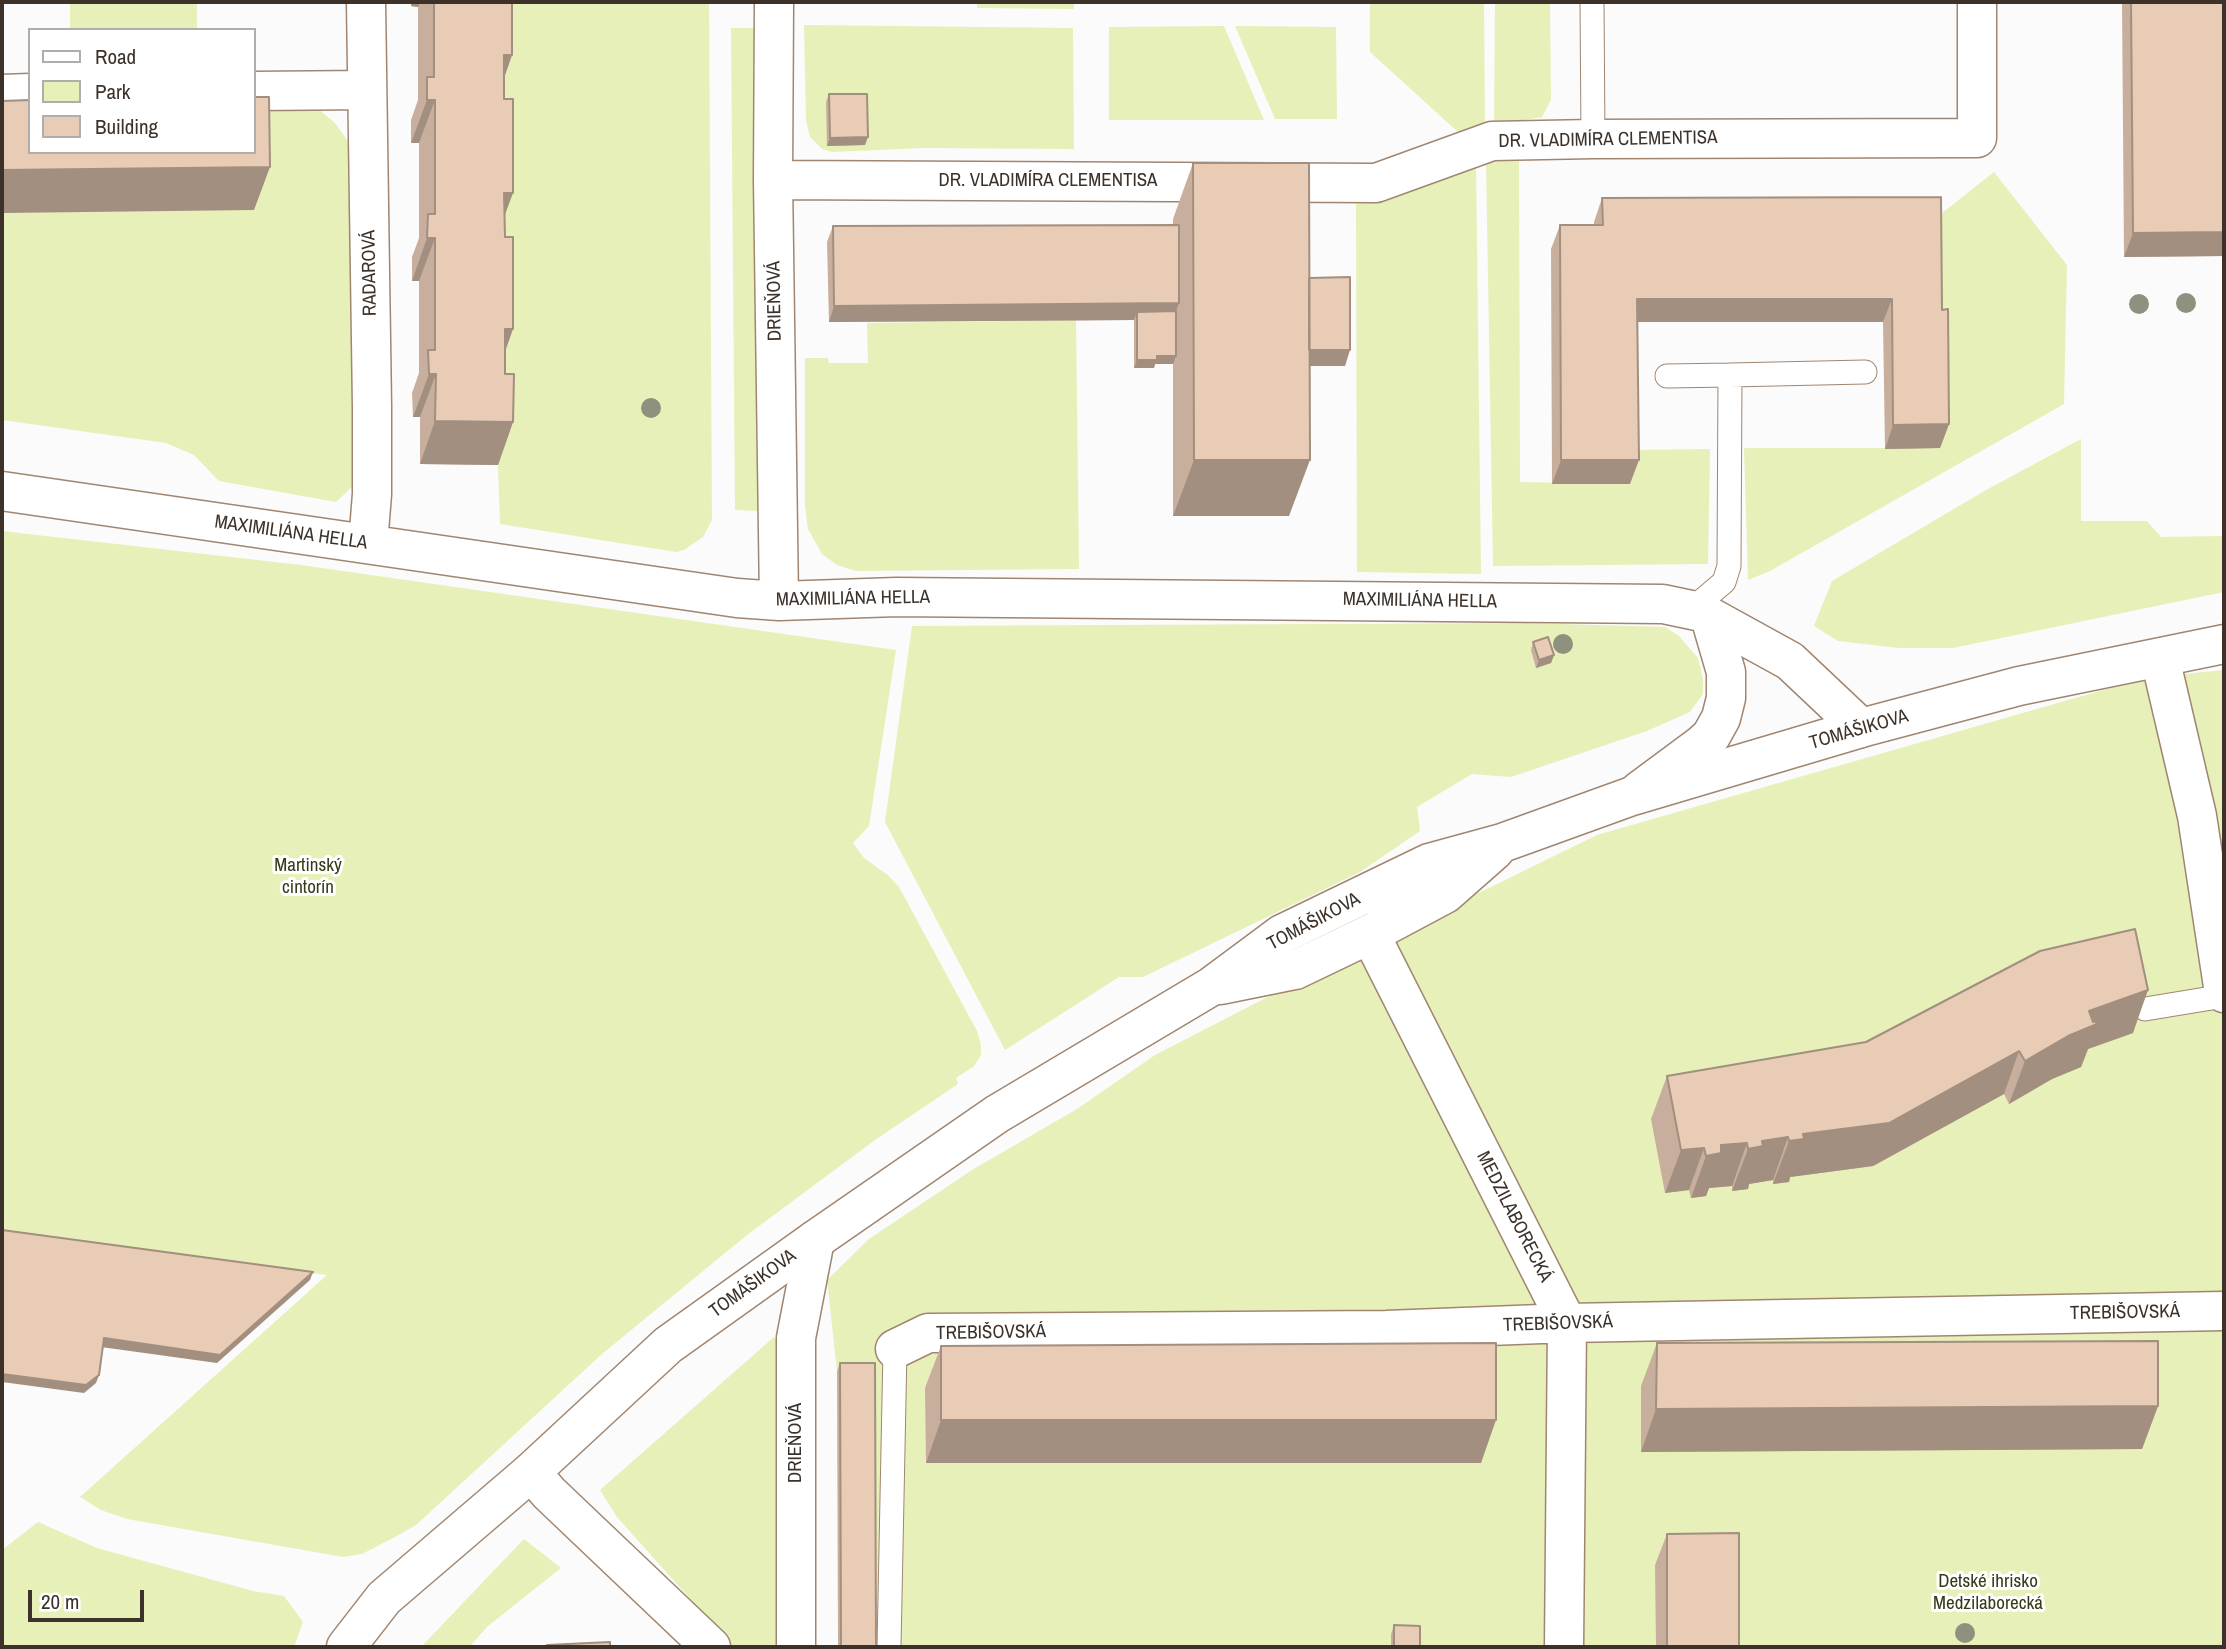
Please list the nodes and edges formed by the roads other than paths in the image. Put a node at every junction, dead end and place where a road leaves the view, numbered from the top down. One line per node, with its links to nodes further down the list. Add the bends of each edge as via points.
1 (366, 2): 5 (street, RADAROVÁ)
2 (774, 2): 10 (street, DRIEŇOVÁ)
3 (1592, 2): 9 (lane)
4 (1976, 2): 9 (street, DR. VLADIMÍRA CLEMENTISA, via 1977,138)
5 (367, 90): 6 (street); 15 (street, RADAROVÁ, via 372,407)
6 (256, 91)
7 (2, 93): 8 (street)
8 (28, 93)
9 (1593, 139): 10 (street, DR. VLADIMÍRA CLEMENTISA, via 1492,141 1376,183)
10 (773, 180): 16 (street, DRIEŇOVÁ)
11 (1865, 372): 12 (lane)
12 (1730, 375): 13 (lane); 17 (lane, via 1728,566 1724,582)
13 (1667, 376)
14 (2, 491): 15 (street, MAXIMILIÁNA HELLA)
15 (368, 544): 16 (street, MAXIMILIÁNA HELLA)
16 (779, 601): 17 (street, MAXIMILIÁNA HELLA, via 897,597 1624,603 1663,604)
17 (1701, 613): 20 (street, MAXIMILIÁNA HELLA, via 1790,661); 21 (street, via 1723,656 1726,698 1721,718 1701,745)
18 (2224, 644): 19 (street, TOMÁŠIKOVA)
19 (2160, 658): 20 (street, TOMÁŠIKOVA, via 2020,686); 25 (street, via 2197,816)
20 (1861, 728): 21 (street, TOMÁŠIKOVA)
21 (1632, 796): 22 (street, TOMÁŠIKOVA)
22 (1502, 843): 23 (street, TOMÁŠIKOVA, via 1445,894); 24 (street, TOMÁŠIKOVA, via 1429,863 1282,934)
23 (1370, 934): 24 (street, TOMÁŠIKOVA, via 1295,970); 29 (street, MEDZILABORECKÁ)
24 (1212, 986): 27 (street, TOMÁŠIKOVA, via 997,1114)
25 (2224, 995): 26 (lane)
26 (2145, 1009)
27 (815, 1240): 31 (street, TOMÁŠIKOVA, via 668,1345); 34 (street, DRIEŇOVÁ, via 796,1338)
28 (2224, 1311): 29 (street, TREBIŠOVSKÁ)
29 (1567, 1323): 30 (street, TREBIŠOVSKÁ, via 1386,1330 928,1333); 36 (street, MEDZILABORECKÁ)
30 (895, 1349): 35 (lane)
31 (531, 1472): 32 (street, TOMÁŠIKOVA, via 384,1598); 33 (street)
32 (346, 1647)
33 (711, 1647)
34 (796, 1647)
35 (889, 1647)
36 (1564, 1647)

